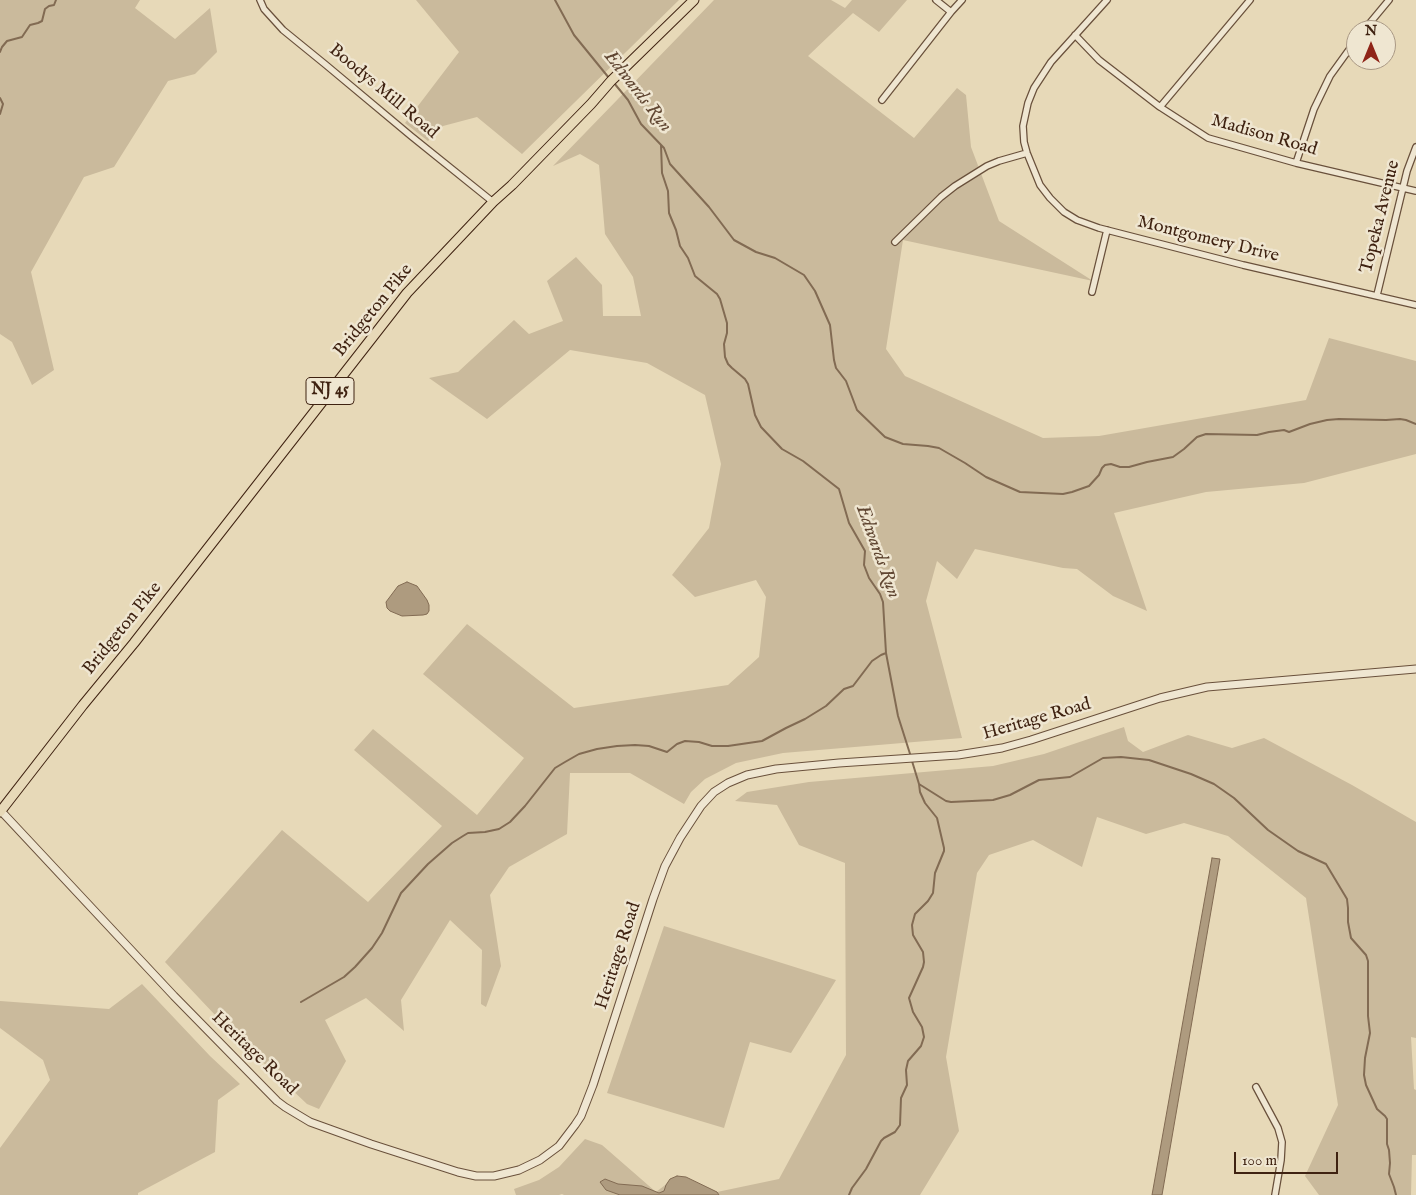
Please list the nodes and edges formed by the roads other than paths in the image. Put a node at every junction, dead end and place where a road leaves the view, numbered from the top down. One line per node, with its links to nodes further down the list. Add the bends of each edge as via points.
1 (260, 0): 19 (street, Boodys Mill Road, via 283,30)
2 (694, 0): 19 (main road, Bridgeton Pike / NJ 45)
3 (936, 0): 8 (street)
4 (962, 0): 8 (street)
5 (1106, 0): 10 (street, Montgomery Drive)
6 (1250, 0): 13 (street)
7 (1389, 0): 9 (street)
8 (951, 12): 12 (street)
9 (1372, 20)
10 (1075, 35): 13 (street, Madison Road, via 1099,60); 15 (street, Montgomery Drive, via 1034,88 1023,126)
11 (1346, 54): 16 (street, via 1330,76 1314,109)
12 (882, 100)
13 (1160, 107): 16 (street, Madison Road, via 1208,138)
14 (1416, 147): 17 (street, Topeka Avenue)
15 (1027, 153): 20 (street, Montgomery Drive, via 1040,185 1064,212); 21 (street, via 987,166 955,186)
16 (1296, 163): 17 (street, Madison Road)
17 (1404, 188): 18 (street, Madison Road); 23 (street, Topeka Avenue)
18 (1416, 191)
19 (493, 202): 26 (main road, Bridgeton Pike / NJ 45, via 407,293)
20 (1107, 230): 22 (street); 23 (street, Montgomery Drive)
21 (895, 242)
22 (1092, 292)
23 (1377, 295): 24 (street, Montgomery Drive)
24 (1416, 305)
25 (1416, 669): 26 (street, Heritage Road, via 1197,688 1014,745 980,752 776,769 728,783 708,798 693,817 662,874 593,1085 575,1126 559,1146 540,1160 526,1168 490,1177 458,1172 371,1144 310,1122 277,1101)
26 (0, 811)
27 (1256, 1087): 28 (street, via 1282,1142)
28 (1275, 1195)

